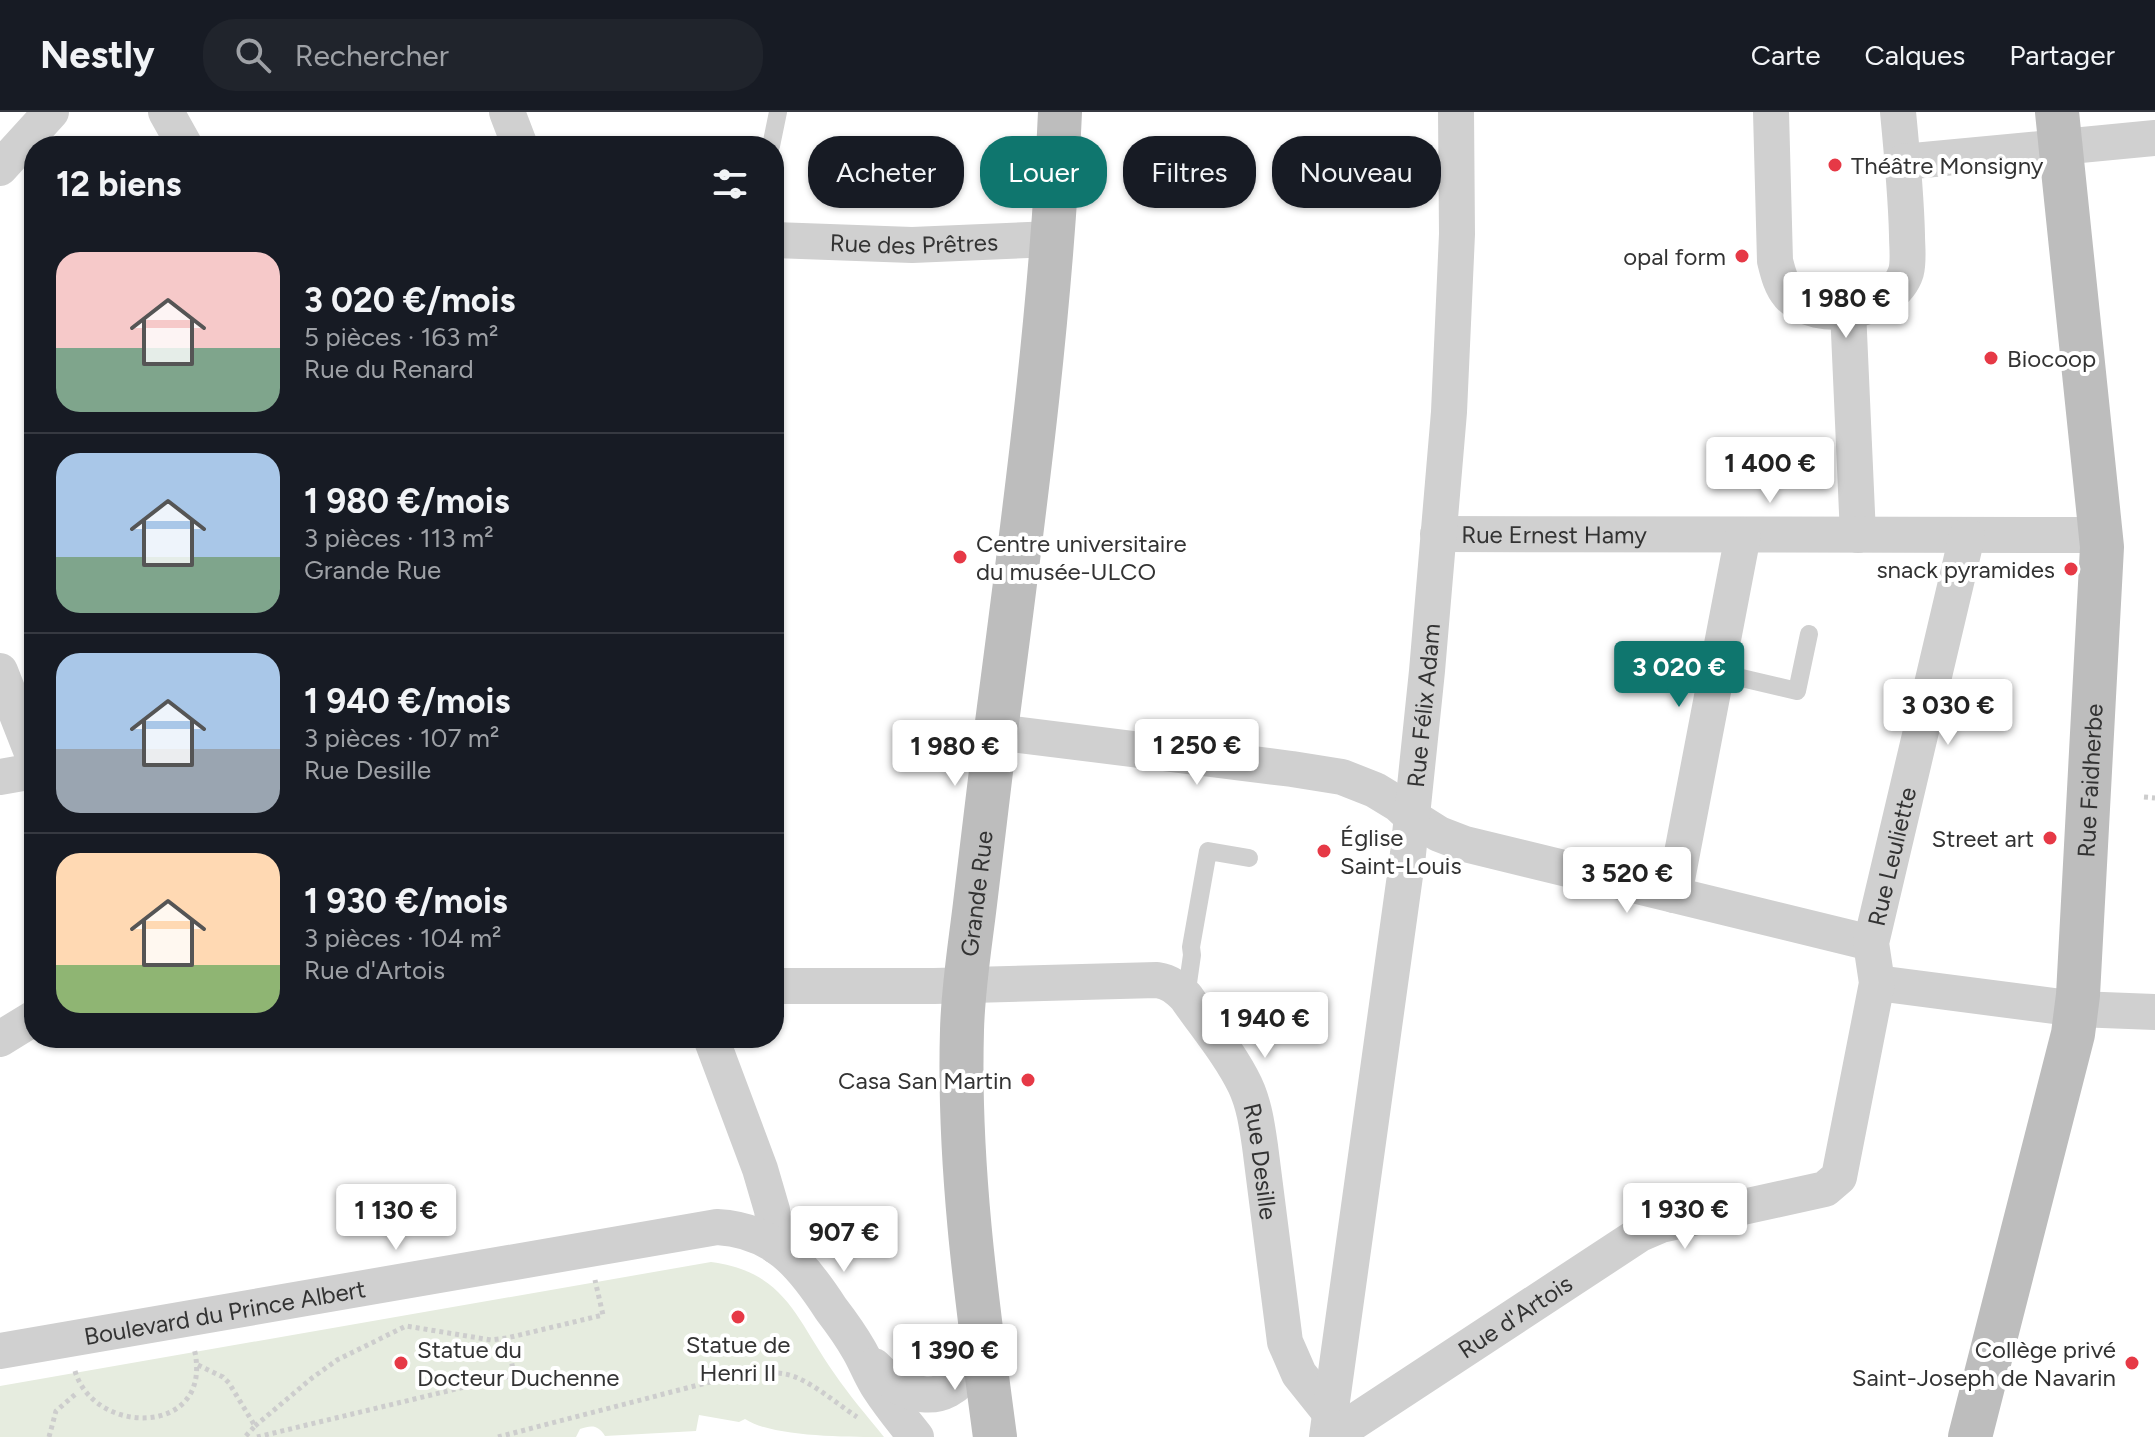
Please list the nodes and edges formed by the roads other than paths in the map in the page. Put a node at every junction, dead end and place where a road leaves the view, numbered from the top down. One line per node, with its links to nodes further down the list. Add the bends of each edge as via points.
1 (51, 112): 10 (street)
2 (166, 112): 11 (street)
3 (507, 112): 12 (street)
4 (778, 112): 13 (lane)
5 (1060, 112): 18 (main road, Grande Rue)
6 (1456, 112): 21 (street, Rue Félix Adam, via 1456,264)
7 (1771, 112): 20 (street, via 1778,274 1788,294 1808,307)
8 (1898, 112): 16 (street)
9 (2059, 130): 14 (street); 16 (street); 24 (main road, Rue Faidherbe)
10 (29, 136)
11 (179, 136)
12 (516, 136)
13 (773, 136)
14 (2155, 138)
15 (24, 142): 17 (street)
16 (1903, 162): 20 (street, via 1906,272 1889,296)
17 (0, 168)
18 (1053, 239): 19 (street, Rue des Prêtres, via 912,245); 30 (main road, Grande Rue)
19 (784, 240)
20 (1848, 310): 23 (street)
21 (1438, 534): 22 (street, Rue Ernest Hamy); 33 (street, Rue Félix Adam)
22 (1743, 535): 23 (street, Rue Ernest Hamy); 28 (street)
23 (1858, 535): 25 (street, Rue Ernest Hamy)
24 (2101, 535): 25 (street, Rue Ernest Hamy); 41 (main road, Rue Faidherbe)
25 (1967, 536): 36 (street, Rue Leuliette)
26 (1809, 634): 28 (lane, via 1797,691)
27 (0, 671): 29 (street)
28 (1716, 672): 35 (street)
29 (24, 732)
30 (996, 732): 33 (street, via 1342,777 1375,790); 38 (main road, Grande Rue)
31 (24, 773): 32 (street)
32 (0, 777)
33 (1412, 817): 35 (street, via 1465,844); 50 (street, Rue Félix Adam)
34 (1249, 858): 40 (lane, via 1208,851)
35 (1674, 895): 36 (street)
36 (1871, 943): 37 (street, Rue d'Artois)
37 (1877, 983): 41 (street); 50 (street, Rue d'Artois, via 1842,1168 1832,1184 1640,1234)
38 (966, 985): 39 (street, Rue Desille); 40 (street, Rue Desille, via 1157,980 1172,984); 47 (main road, Grande Rue, via 963,1153)
39 (784, 986)
40 (1186, 997): 50 (street, Rue Desille, via 1246,1088 1260,1146 1285,1342)
41 (2077, 1009): 42 (street); 53 (main road, Rue Faidherbe)
42 (2155, 1012)
43 (24, 1024): 44 (street)
44 (0, 1039)
45 (715, 1048): 46 (street, via 763,1179)
46 (777, 1247): 48 (street, Boulevard du Prince Albert, via 807,1273); 49 (street, Boulevard du Prince Albert, via 749,1232 717,1227)
47 (981, 1337): 48 (street, via 966,1373 932,1395 900,1388); 52 (main road, Grande Rue)
48 (859, 1350): 51 (street, via 877,1386)
49 (0, 1351)
50 (1330, 1429)
51 (916, 1437)
52 (995, 1437)
53 (1970, 1437)

